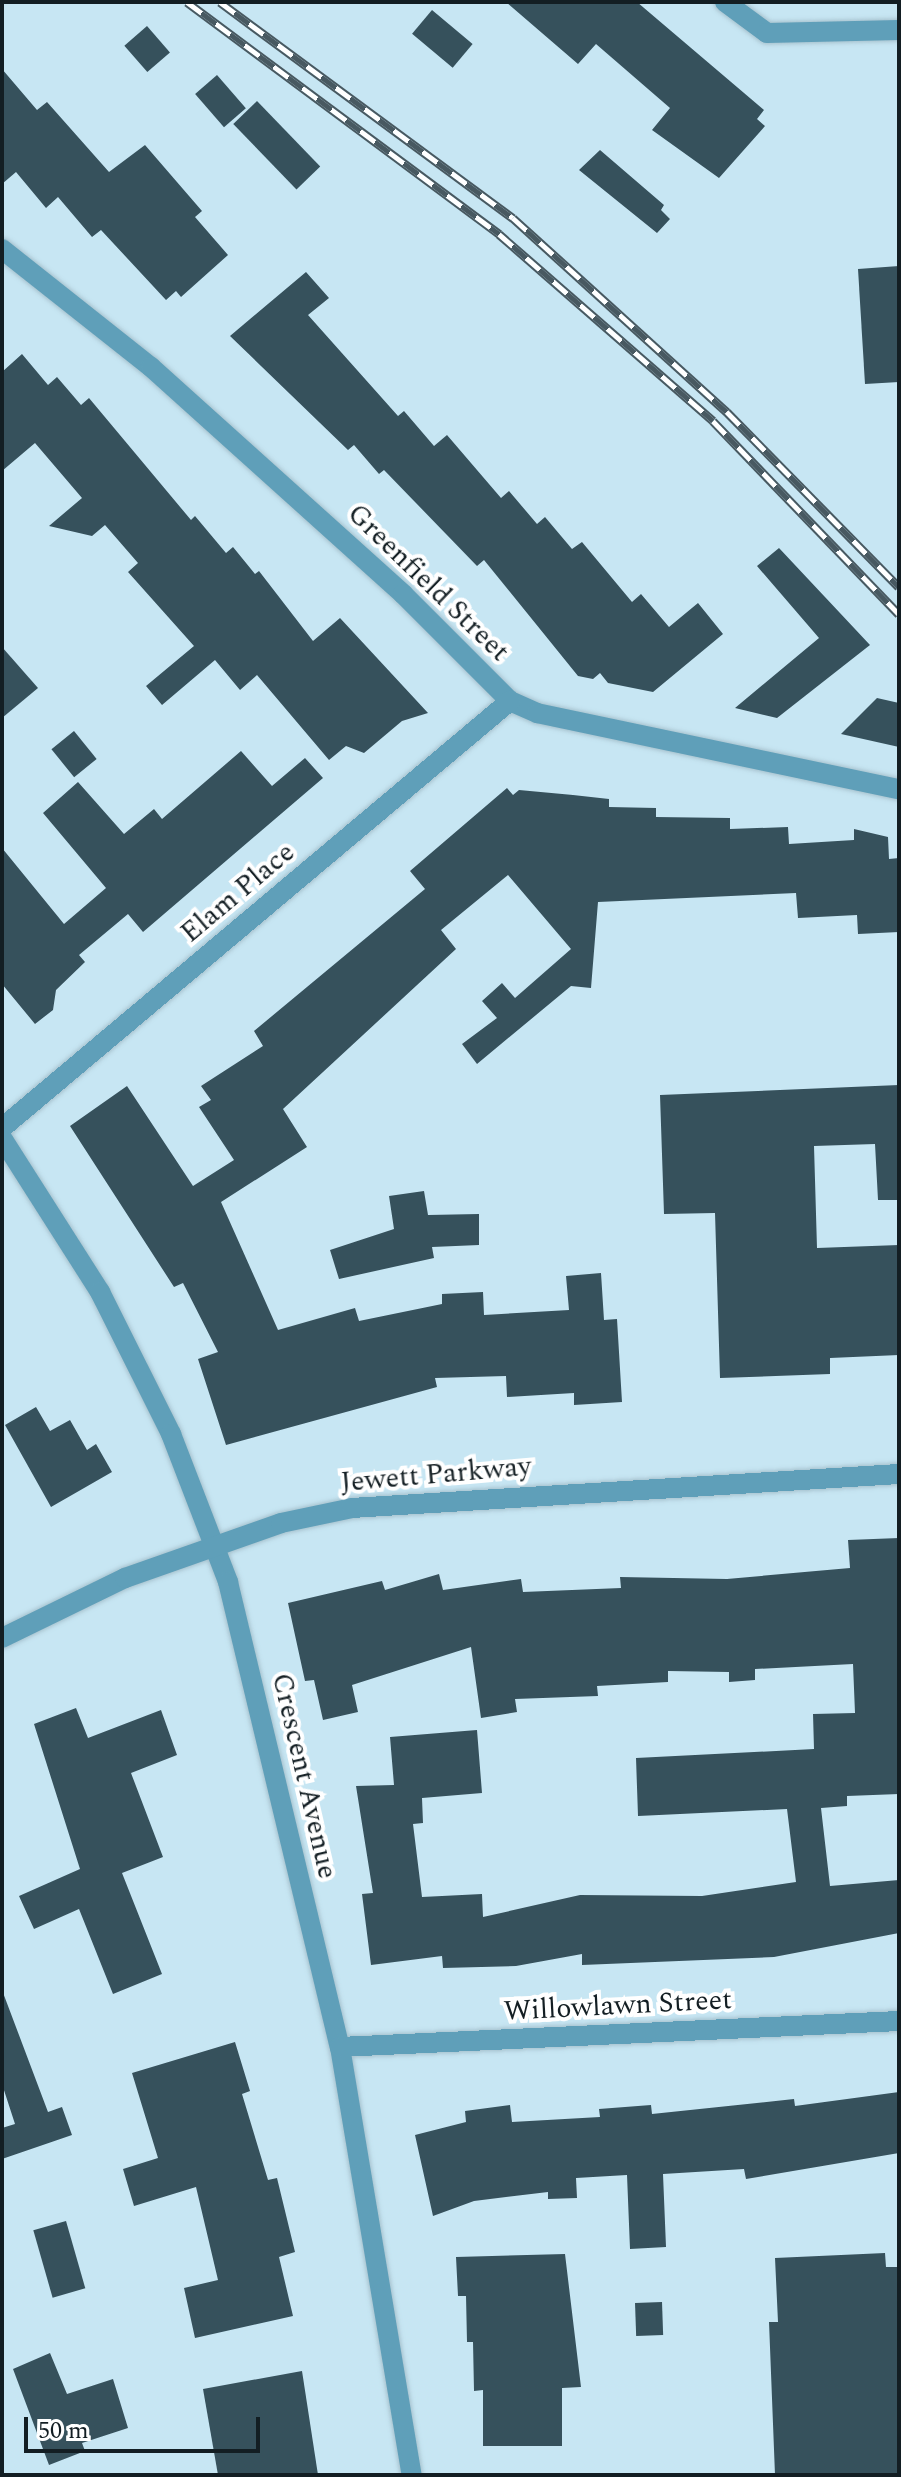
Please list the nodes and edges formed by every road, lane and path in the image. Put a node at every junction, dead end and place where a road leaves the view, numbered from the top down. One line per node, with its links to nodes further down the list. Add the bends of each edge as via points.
1 (725, 2): 2 (street, via 767,33)
2 (899, 30)
3 (2, 249): 4 (street, Greenfield Street, via 151,367 403,594)
4 (510, 701): 5 (street, Greenfield Street, via 537,713); 6 (street, Elam Place)
5 (899, 789)
6 (2, 1128)
7 (2, 1138): 9 (street, Crescent Avenue, via 100,1292 171,1434)
8 (899, 1474): 9 (street, Jewett Parkway, via 408,1500 281,1523)
9 (216, 1546): 10 (street, Jewett Parkway, via 125,1578); 12 (street, Crescent Avenue)
10 (2, 1638)
11 (899, 2021): 12 (street, Willowlawn Street)
12 (340, 2047): 13 (street, Crescent Avenue)
13 (412, 2475)

